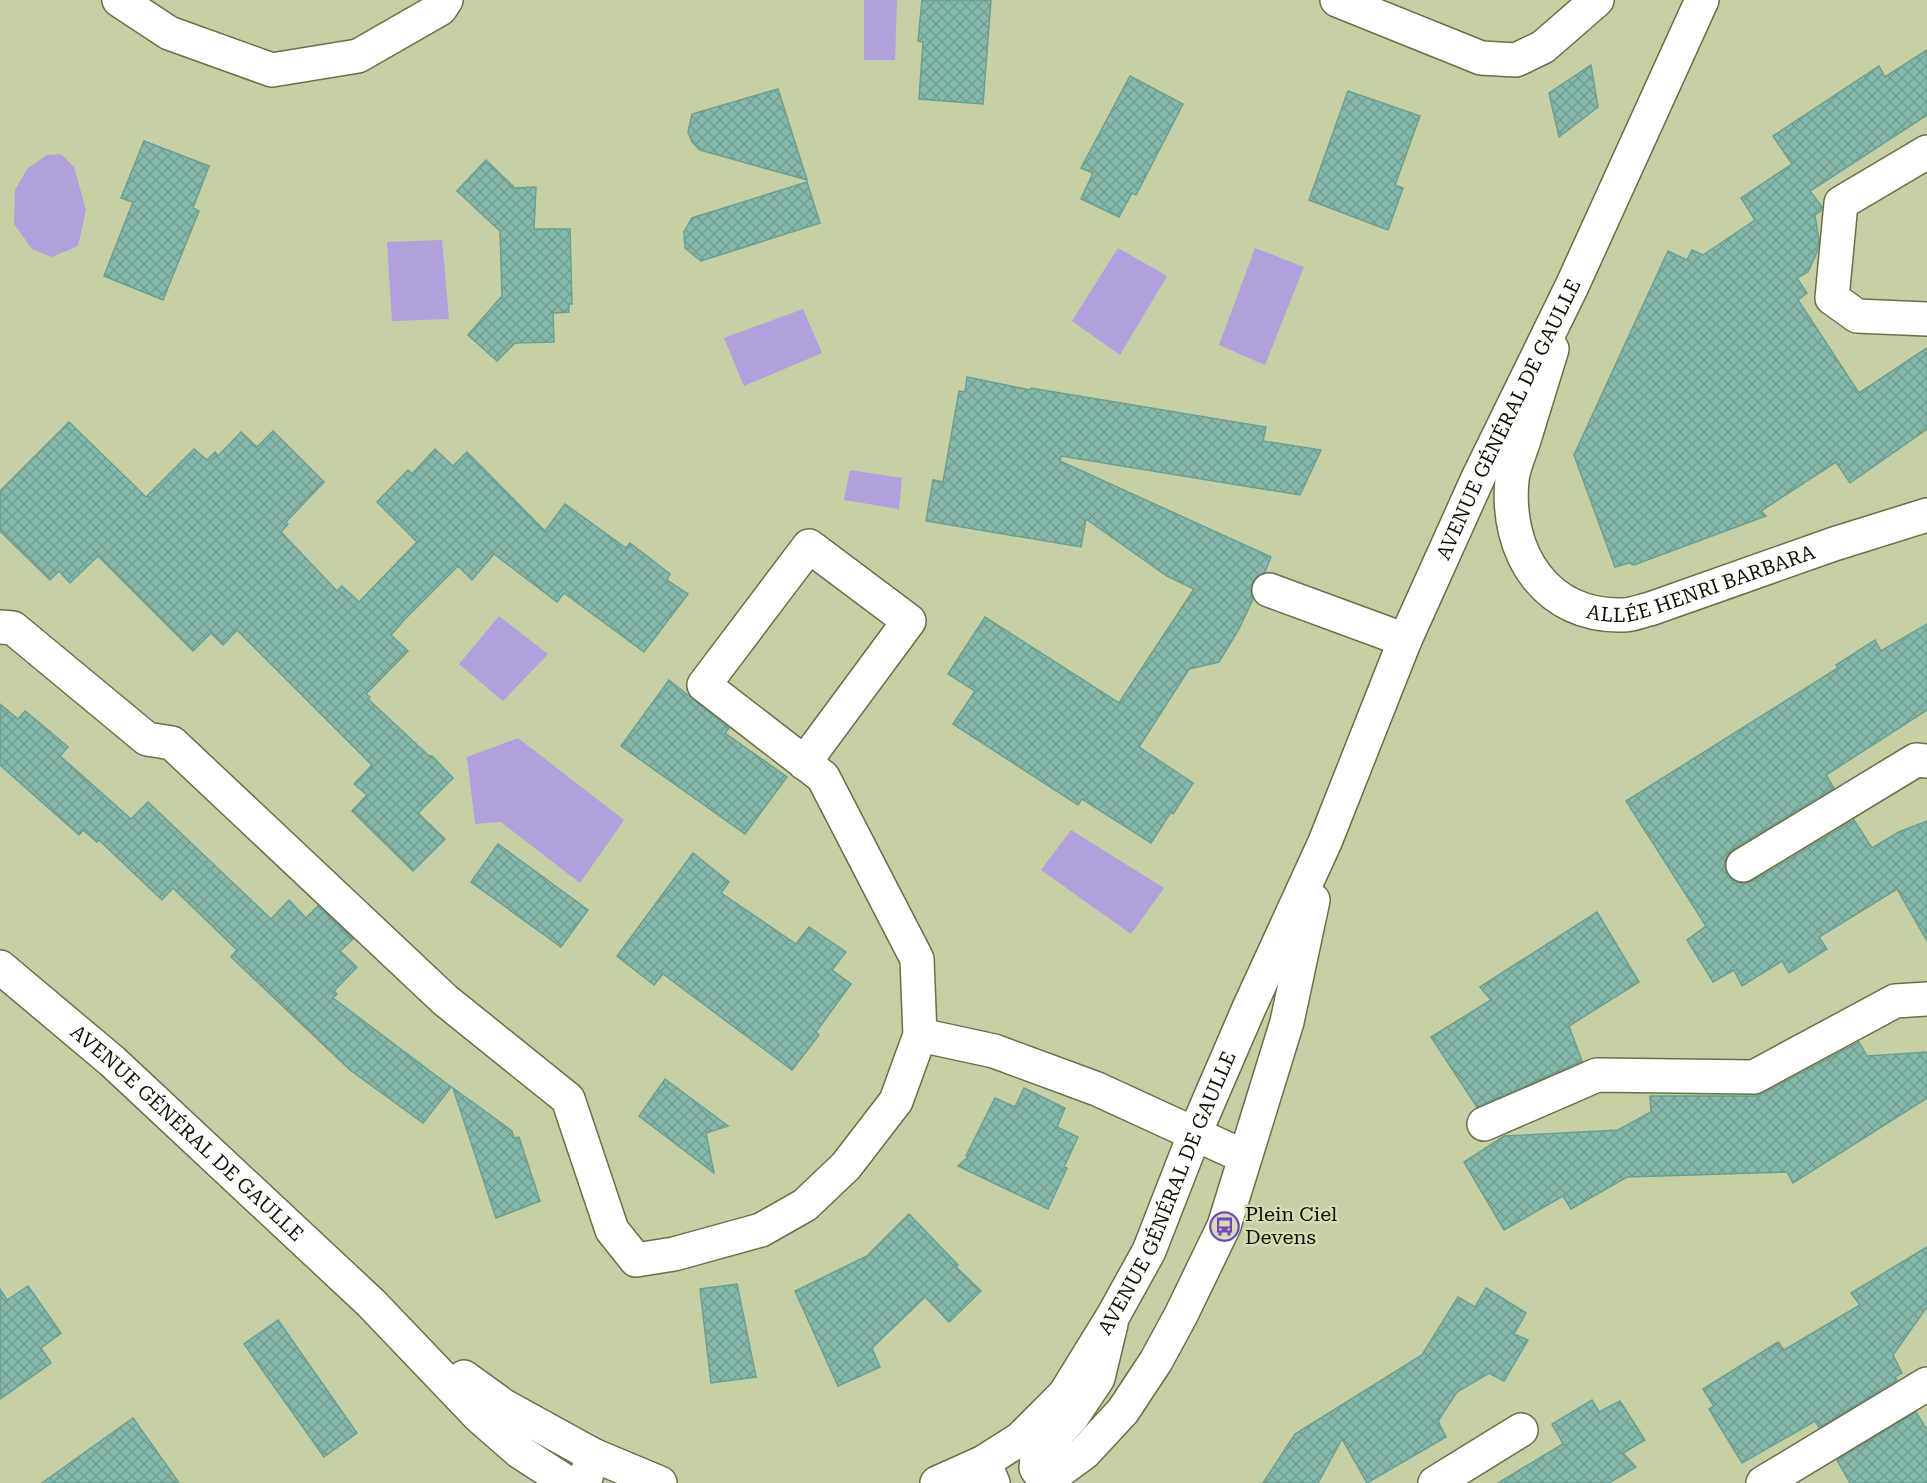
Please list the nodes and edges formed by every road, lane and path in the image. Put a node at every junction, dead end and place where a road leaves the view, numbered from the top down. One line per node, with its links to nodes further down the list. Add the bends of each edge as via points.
1 (119, 0): 2 (main road, via 169,33 272,70 358,56 440,9)
2 (446, 0)
3 (1337, 0): 4 (main road, via 1481,58 1516,60 1543,47)
4 (1597, 0)
5 (1702, 0): 7 (main road, AVENUE GÉNÉRAL DE GAULLE)
6 (1927, 152): 8 (main road, via 1841,203 1832,298 1857,316)
7 (1572, 286): 9 (main road, ALLÉE HENRI BARBARA, via 1512,478 1513,526 1522,555 1553,594 1598,614 1625,615); 12 (main road, AVENUE GÉNÉRAL DE GAULLE, via 1478,478)
8 (1927, 319)
9 (1927, 515)
10 (1269, 590): 12 (main road)
11 (0, 627): 19 (main road, via 13,628 147,739 172,743 445,1000 568,1099 612,1230 636,1260 674,1254 761,1230 805,1204 846,1166 896,1101)
12 (1405, 640): 15 (main road, AVENUE GÉNÉRAL DE GAULLE)
13 (1927, 761): 16 (main road, via 1916,760)
14 (804, 763): 14 (main road, via 909,621 809,546 704,686); 19 (main road, via 823,777 917,958)
15 (1325, 842): 21 (main road, AVENUE GÉNÉRAL DE GAULLE); 22 (main road, AVENUE GÉNÉRAL DE GAULLE, via 1287,1022)
16 (1743, 865)
17 (0, 967): 23 (main road, AVENUE GÉNÉRAL DE GAULLE, via 112,1061)
18 (1927, 999): 20 (main road, via 1895,1000 1754,1077 1598,1075)
19 (920, 1035): 21 (main road, via 994,1051 1097,1089)
20 (1484, 1124)
21 (1195, 1133): 22 (main road); 24 (main road, AVENUE GÉNÉRAL DE GAULLE, via 1149,1251)
22 (1245, 1157): 32 (main road, AVENUE GÉNÉRAL DE GAULLE, via 1224,1226 1156,1361 1123,1411 1084,1453)
23 (371, 1303): 27 (main road, AVENUE GÉNÉRAL DE GAULLE); 29 (main road, AVENUE GÉNÉRAL DE GAULLE, via 480,1417 520,1452)
24 (1113, 1316): 28 (main road, AVENUE GÉNÉRAL DE GAULLE, via 1065,1394); 32 (main road, via 1098,1378 1072,1417 1037,1455 1036,1468)
25 (1927, 1384): 34 (main road)
26 (1521, 1430): 33 (main road)
27 (588, 1469): 30 (main road, AVENUE GÉNÉRAL DE GAULLE)
28 (988, 1472): 31 (main road, AVENUE GÉNÉRAL DE GAULLE)
29 (568, 1483)
30 (660, 1483)
31 (940, 1483)
32 (1045, 1483)
33 (1435, 1483)
34 (1763, 1483)

